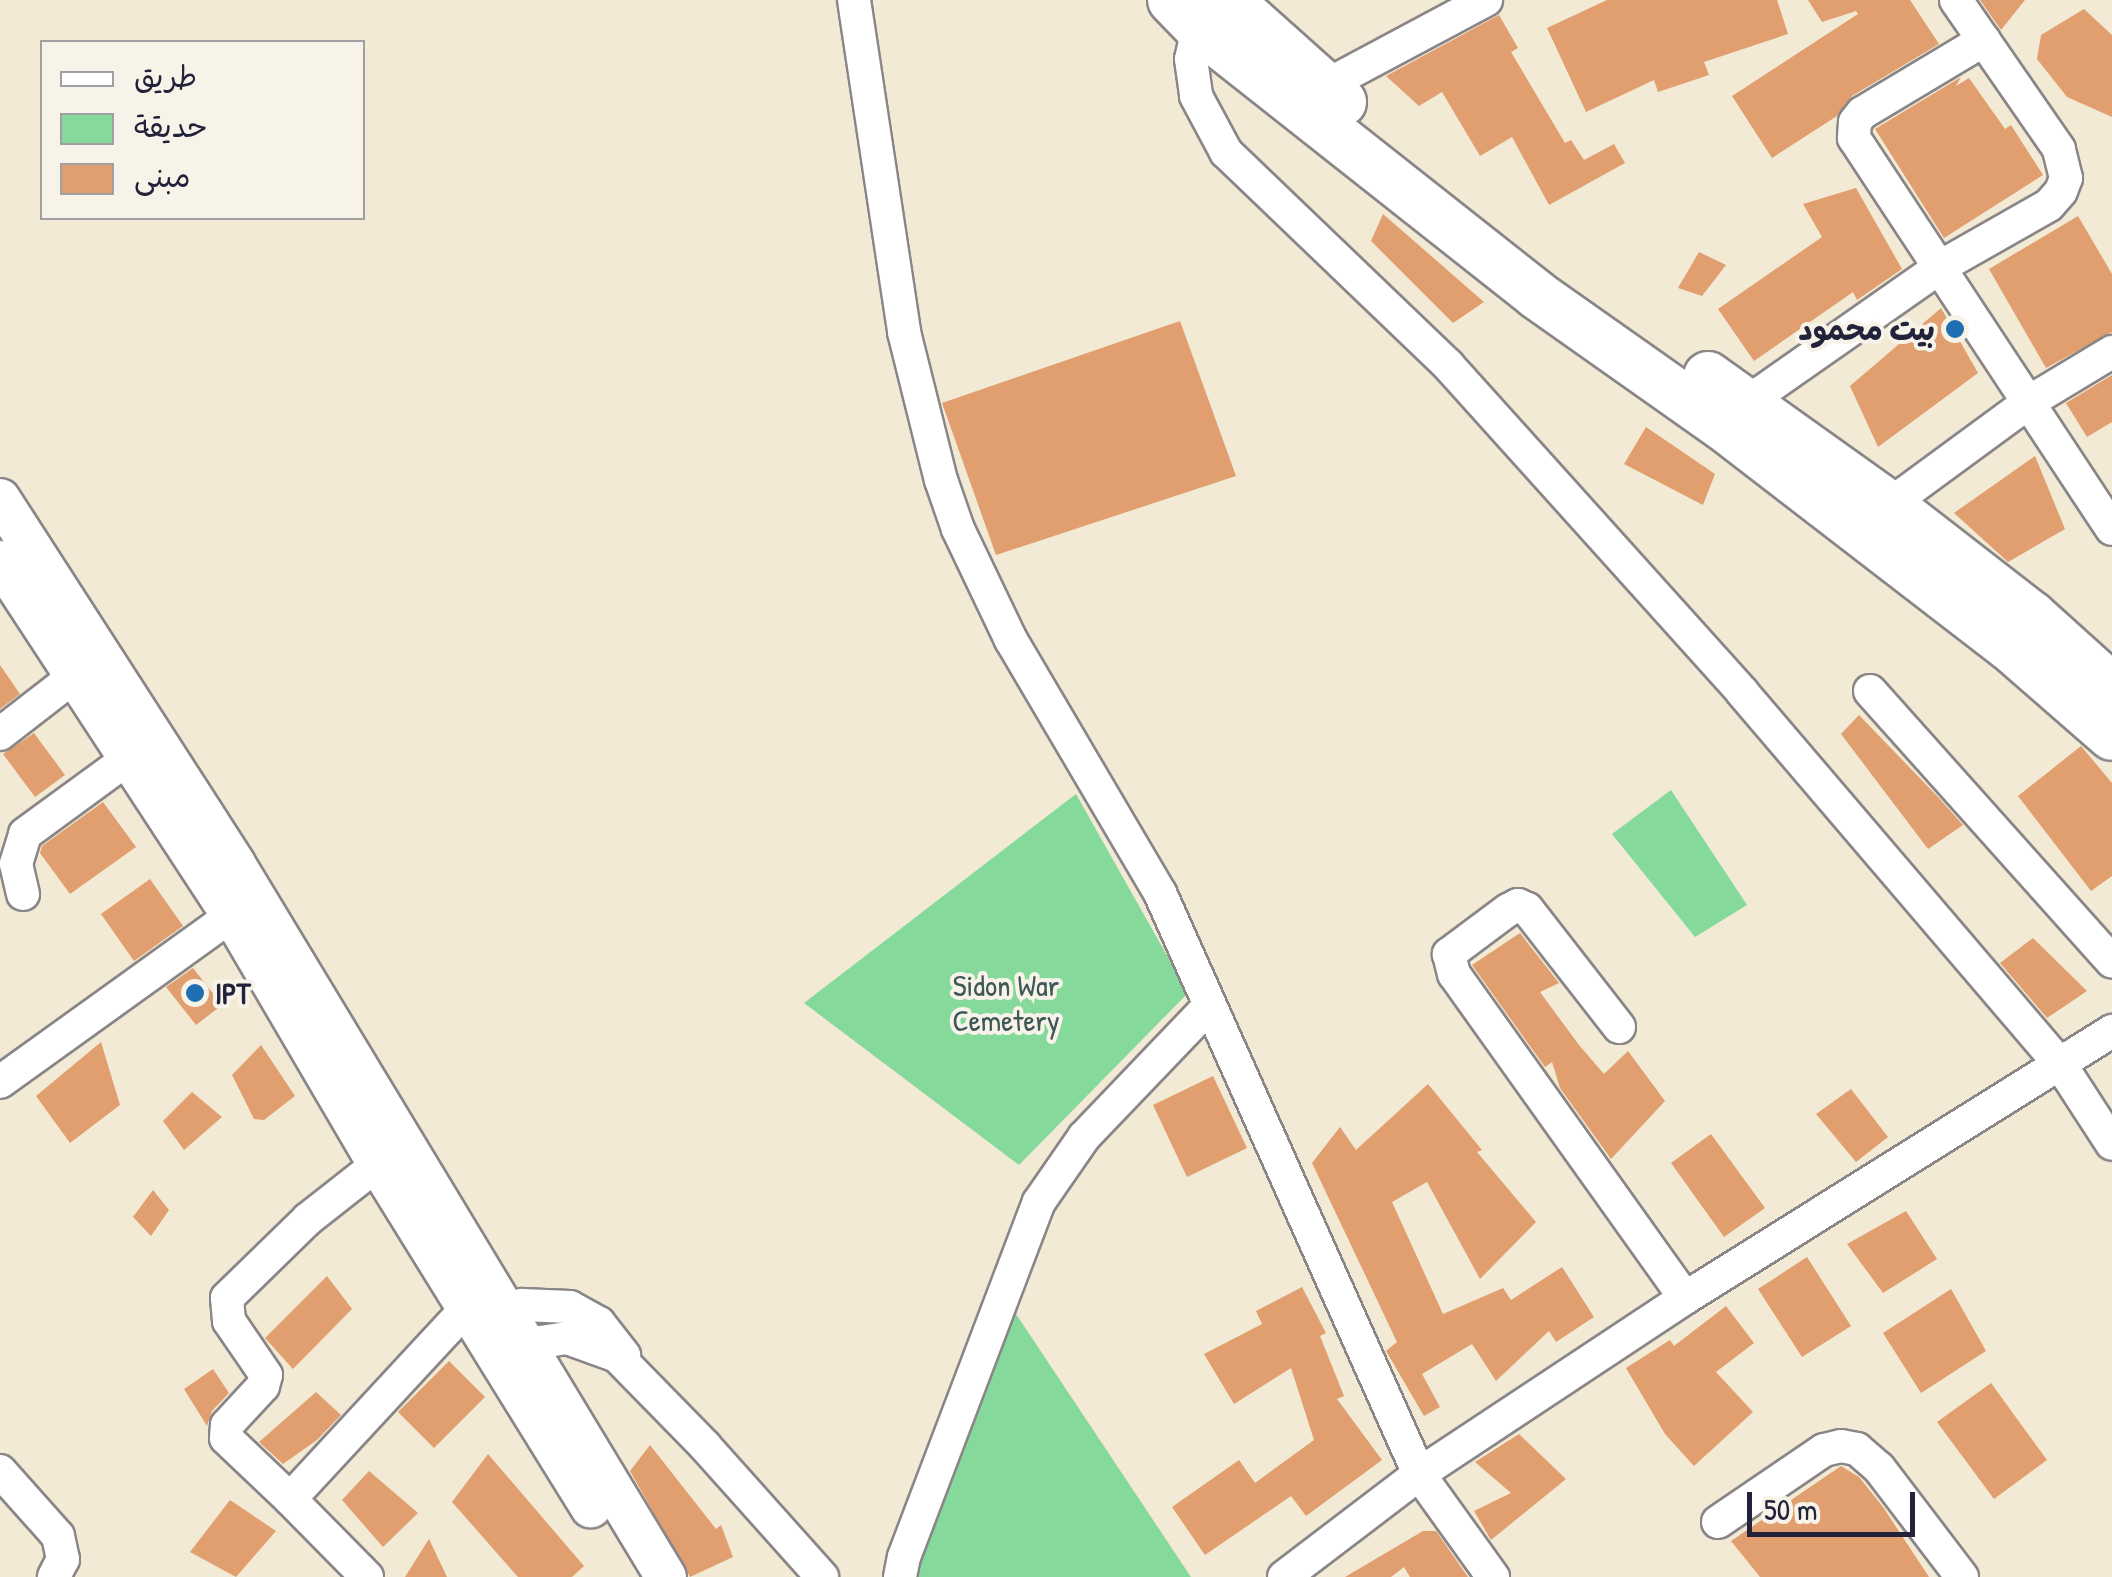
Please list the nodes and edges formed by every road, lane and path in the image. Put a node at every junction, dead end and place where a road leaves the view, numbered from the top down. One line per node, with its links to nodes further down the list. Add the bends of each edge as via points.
1 (854, 0): 25 (street, via 904,332 946,496 1011,640 1136,847)
2 (1486, 0): 6 (street)
3 (1956, 0): 5 (street)
4 (1200, 9): 6 (highway); 19 (highway, via 1537,295 1723,426 2010,646); 28 (street, via 1190,59 1196,96 1226,152 1448,365 1742,692)
5 (1984, 40): 7 (street, via 2054,139 2066,178 2049,205); 7 (street, via 1862,114 1854,130)
6 (1323, 87): 10 (highway, via 1562,274)
7 (1940, 268): 9 (street); 10 (street)
8 (2112, 352): 9 (street)
9 (2028, 402): 12 (street); 13 (street)
10 (1746, 403): 12 (highway)
11 (0, 499): 21 (main road)
12 (1889, 505): 16 (highway)
13 (2112, 529)
14 (0, 561): 15 (main road)
15 (76, 675): 18 (street); 20 (main road)
16 (2112, 688)
17 (1870, 690): 24 (street)
18 (0, 734)
19 (2112, 736)
20 (130, 758): 21 (main road); 22 (street, via 25,834 16,864)
21 (218, 865): 23 (main road); 33 (main road)
22 (23, 894)
23 (232, 915): 29 (street); 31 (main road)
24 (2112, 962)
25 (1209, 1006): 37 (street); 40 (street, via 1084,1137 1040,1202)
26 (1619, 1026): 32 (street, via 1527,908 1508,910 1449,954 1454,974)
27 (2112, 1030): 28 (street)
28 (2060, 1064): 30 (street); 32 (street)
29 (0, 1082)
30 (2112, 1144)
31 (378, 1164): 33 (main road); 38 (street, via 308,1219 228,1298 230,1321 266,1375 227,1425 226,1438)
32 (1684, 1298): 37 (street)
33 (485, 1314): 34 (main road); 35 (street, via 538,1302 570,1307 610,1335); 38 (street)
34 (517, 1356): 35 (street, via 567,1338); 43 (main road); 44 (main road)
35 (627, 1364): 45 (street)
36 (0, 1471): 41 (street, via 58,1536 63,1559)
37 (1419, 1474): 46 (street); 47 (street)
38 (290, 1500): 42 (street)
39 (1718, 1522): 48 (street, via 1824,1450 1841,1446 1879,1468)
40 (895, 1570)
41 (54, 1577)
42 (367, 1577)
43 (634, 1577)
44 (666, 1577)
45 (822, 1577)
46 (1284, 1577)
47 (1493, 1577)
48 (1962, 1577)

